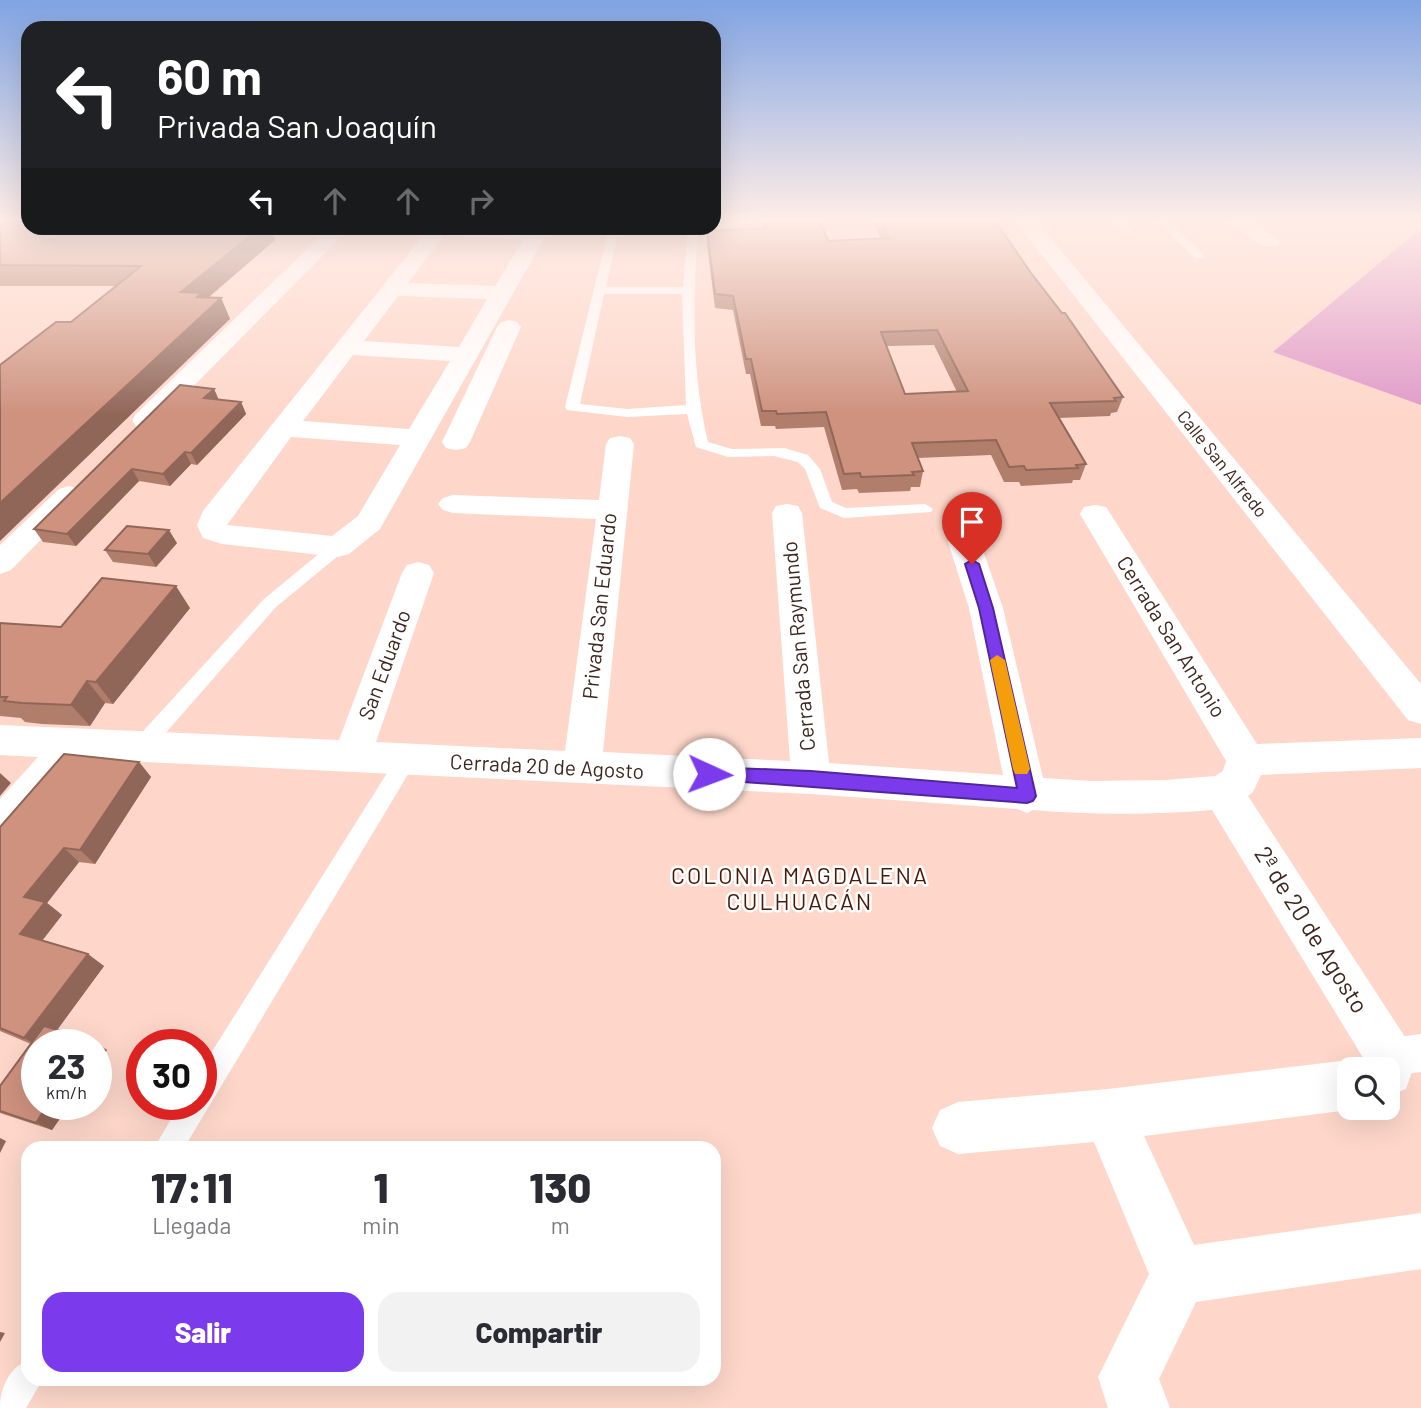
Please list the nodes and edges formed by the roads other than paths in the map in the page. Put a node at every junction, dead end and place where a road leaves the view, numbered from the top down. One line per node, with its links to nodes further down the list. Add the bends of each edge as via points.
1 (284, 284): 17 (street)
2 (398, 284): 8 (street)
3 (508, 284): 11 (street)
4 (521, 284): 18 (street)
5 (601, 284): 9 (lane)
6 (689, 284): 10 (lane)
7 (1076, 284): 30 (street, Calle San Alfredo)
8 (394, 289): 11 (street); 12 (street)
9 (599, 290): 10 (lane); 14 (lane, via 572,407 627,412)
10 (688, 292): 14 (lane)
11 (502, 293): 13 (street)
12 (349, 347): 13 (street); 15 (street)
13 (468, 355): 16 (street)
14 (693, 409): 22 (lane, via 701,443 730,453 791,453 804,459 826,505 844,513)
15 (283, 428): 16 (street); 27 (street, via 214,518 214,531)
16 (417, 438): 27 (street, via 369,522)
17 (127, 439)
18 (456, 442)
19 (620, 444): 23 (street, Privada San Eduardo)
20 (88, 477): 28 (street)
21 (453, 503): 23 (street)
22 (925, 509)
23 (611, 510): 37 (street, Privada San Eduardo)
24 (787, 513): 39 (street, Cerrada San Raymundo)
25 (1096, 514): 38 (street, Cerrada San Antonio)
26 (964, 542): 40 (street, via 986,608)
27 (338, 547): 33 (lane, via 270,603)
28 (0, 564)
29 (418, 573): 35 (street, San Eduardo)
30 (1421, 710)
31 (0, 740): 32 (street, Cerrada 20 de Agosto)
32 (73, 744): 33 (street, Cerrada 20 de Agosto); 41 (street)
33 (142, 746): 35 (street, Cerrada 20 de Agosto)
34 (1421, 753): 38 (street, Cerrada 20 de Agosto)
35 (352, 757): 36 (street, Cerrada 20 de Agosto)
36 (406, 760): 37 (street, Cerrada 20 de Agosto); 43 (lane)
37 (582, 768): 39 (street, Cerrada 20 de Agosto)
38 (1235, 776): 40 (street, Cerrada 20 de Agosto, via 1104,798); 42 (street, 2ª de 20 de Agosto)
39 (811, 778): 40 (street, Cerrada 20 de Agosto)
40 (1027, 796)
41 (0, 827)
42 (1398, 1057)
43 (217, 1068)
44 (1337, 1086): 45 (street)
45 (1108, 1115): 47 (street); 50 (street)
46 (185, 1120): 48 (lane)
47 (958, 1128)
48 (172, 1141)
49 (1421, 1241): 50 (street)
50 (1179, 1276): 53 (street, via 1128,1377)
51 (22, 1386): 52 (lane)
52 (8, 1408)
53 (1139, 1408)

